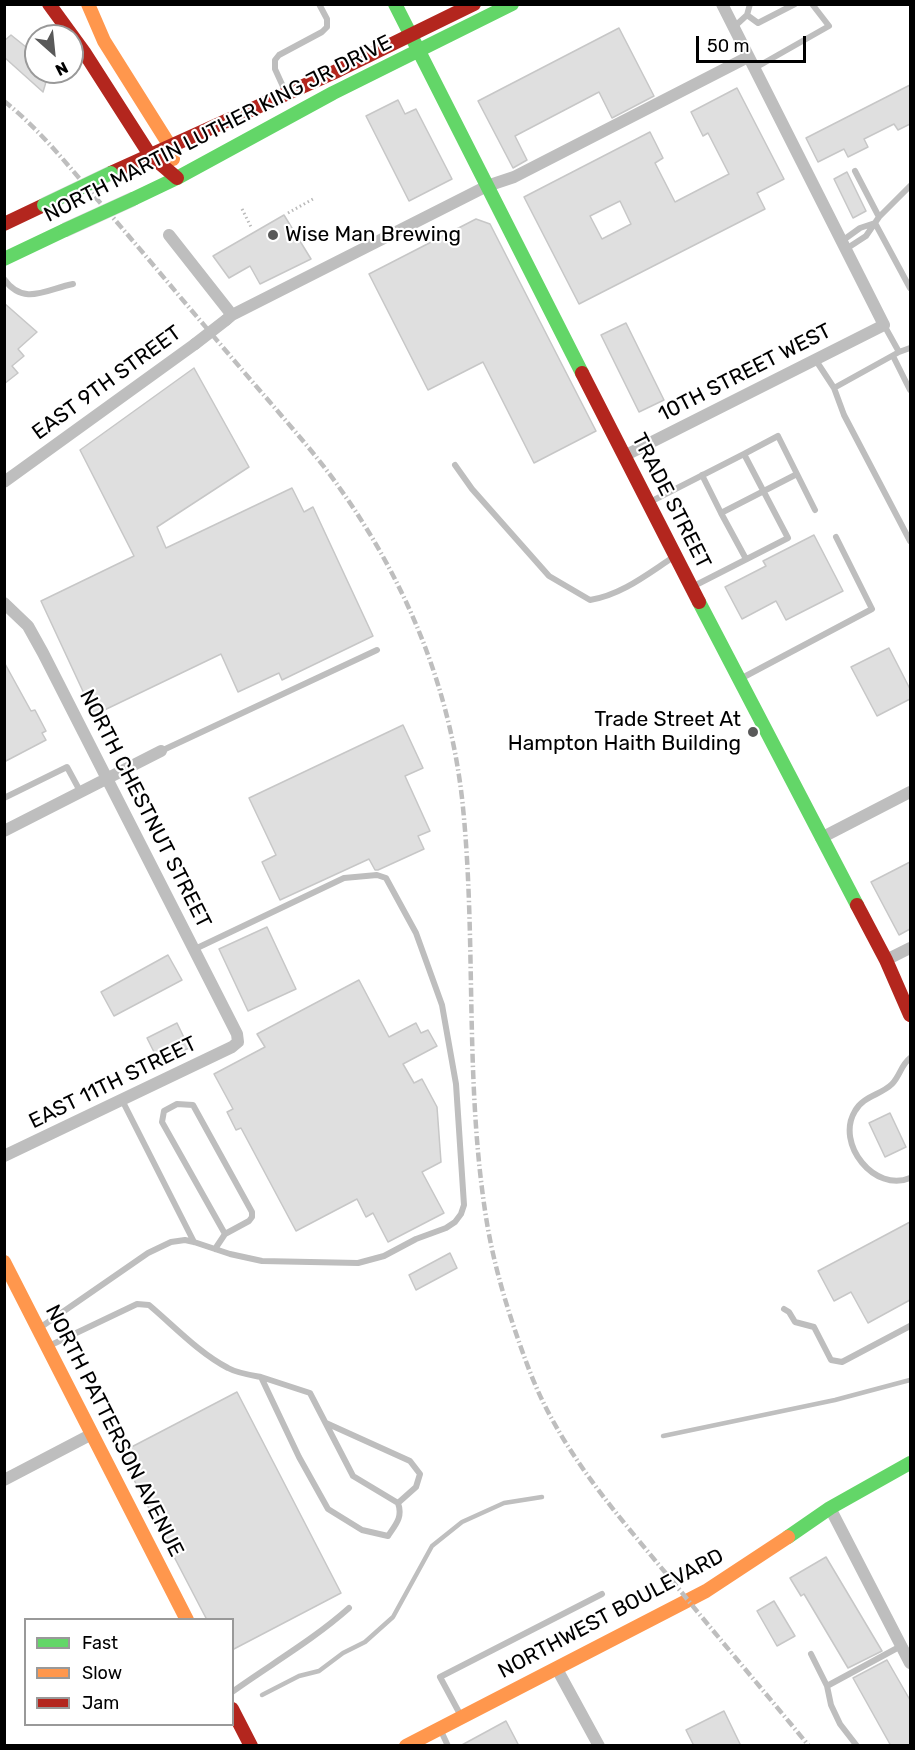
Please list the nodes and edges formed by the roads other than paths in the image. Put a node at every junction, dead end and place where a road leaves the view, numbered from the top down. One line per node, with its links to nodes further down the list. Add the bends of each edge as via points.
1 (49, 4): 19 (main road)
2 (88, 4): 18 (main road, via 104,41)
3 (319, 4): 17 (lane, via 327,27 275,60)
4 (395, 4): 13 (main road, TRADE STREET)
5 (474, 4): 13 (main road, NORTH MARTIN LUTHER KING JR DRIVE)
6 (512, 4): 14 (main road, NORTH MARTIN LUTHER KING JR DRIVE)
7 (722, 4): 12 (street)
8 (750, 4): 11 (lane)
9 (795, 4): 11 (lane, via 758,23)
10 (812, 4): 16 (lane, via 829,26)
11 (747, 15): 12 (lane)
12 (734, 27): 15 (street)
13 (411, 36): 14 (main road, TRADE STREET); 17 (main road, NORTH MARTIN LUTHER KING JR DRIVE)
14 (418, 51): 21 (main road, NORTH MARTIN LUTHER KING JR DRIVE); 22 (main road, TRADE STREET)
15 (748, 57): 16 (street); 22 (street, EAST 9TH STREET, via 514,177)
16 (754, 69): 27 (street)
17 (286, 93): 18 (main road, NORTH MARTIN LUTHER KING JR DRIVE)
18 (170, 146): 19 (main road, NORTH MARTIN LUTHER KING JR DRIVE); 21 (main road)
19 (150, 155): 21 (main road); 25 (main road, NORTH MARTIN LUTHER KING JR DRIVE, bridge)
20 (855, 171): 24 (lane)
21 (177, 178): 28 (main road, NORTH MARTIN LUTHER KING JR DRIVE, bridge)
22 (487, 186): 32 (street, EAST 9TH STREET); 40 (main road, TRADE STREET)
23 (910, 186): 24 (lane)
24 (877, 220): 27 (lane, via 860,228); 31 (lane)
25 (4, 224)
26 (169, 235): 32 (street)
27 (844, 245): 33 (street)
28 (4, 259)
29 (4, 279): 30 (lane, via 14,290 30,295)
30 (73, 284)
31 (910, 288)
32 (229, 318): 44 (street, EAST 9TH STREET, bridge)
33 (884, 325): 35 (lane); 36 (street, 10TH STREET WEST)
34 (910, 348): 35 (lane)
35 (896, 354): 37 (lane); 38 (lane)
36 (816, 359): 37 (lane); 40 (street, 10TH STREET WEST)
37 (834, 388): 50 (lane, via 843,415)
38 (910, 390)
39 (744, 454): 42 (lane, via 778,436); 43 (lane); 45 (lane)
40 (624, 456): 46 (main road, TRADE STREET)
41 (455, 465): 51 (lane, via 549,576 590,600 620,591)
42 (797, 474): 45 (lane); 47 (lane)
43 (702, 475): 46 (lane); 48 (lane)
44 (4, 482)
45 (763, 491): 48 (lane); 52 (lane, via 788,538)
46 (648, 502): 51 (main road, TRADE STREET)
47 (815, 510)
48 (721, 513): 52 (lane)
49 (836, 537): 56 (lane, via 872,609)
50 (910, 541)
51 (675, 556): 53 (main road, TRADE STREET)
52 (746, 560): 53 (lane)
53 (691, 587): 56 (main road, TRADE STREET)
54 (4, 603): 58 (street, NORTH CHESTNUT STREET, via 28,626)
55 (377, 650): 57 (lane)
56 (739, 680): 63 (main road, TRADE STREET)
57 (161, 751): 58 (street)
58 (108, 777): 59 (street); 65 (street, NORTH CHESTNUT STREET)
59 (80, 791): 61 (lane, via 67,767); 62 (street)
60 (910, 792): 63 (street)
61 (4, 798)
62 (4, 831)
63 (821, 838): 66 (main road, TRADE STREET)
64 (910, 948): 66 (street)
65 (195, 950): 68 (street, NORTH CHESTNUT STREET, via 237,1034); 75 (lane, via 344,878 387,878 416,933 442,1005 456,1084 464,1205 456,1222 384,1256 358,1263 262,1261)
66 (886, 960): 67 (main road, TRADE STREET)
67 (910, 1016)
68 (237, 1042): 70 (street, EAST 11TH STREET)
69 (910, 1058): 72 (lane, via 892,1084 864,1100 854,1112 850,1131 854,1152 865,1167 887,1180)
70 (122, 1100): 71 (street, EAST 11TH STREET); 74 (lane)
71 (4, 1156)
72 (910, 1178)
73 (225, 1234): 73 (lane, via 249,1221 252,1212 193,1105 177,1104 164,1111 162,1122); 75 (lane)
74 (194, 1242): 75 (lane); 79 (lane, via 184,1240 159,1247)
75 (215, 1249)
76 (4, 1262): 79 (main road, NORTH PATTERSON AVENUE)
77 (784, 1309): 78 (lane, via 795,1322 814,1327 831,1360 837,1362)
78 (910, 1326)
79 (38, 1329): 80 (main road, NORTH PATTERSON AVENUE)
80 (47, 1347): 81 (lane, via 143,1303 229,1369); 83 (main road, NORTH PATTERSON AVENUE)
81 (261, 1377): 82 (lane, via 310,1393); 86 (lane, via 328,1509 362,1530 388,1536 400,1519)
82 (326, 1423): 86 (lane, via 353,1476); 86 (lane, via 410,1461 420,1474 416,1487)
83 (92, 1434): 85 (street); 90 (main road, NORTH PATTERSON AVENUE)
84 (910, 1463): 87 (main road, NORTHWEST BOULEVARD)
85 (4, 1480)
86 (398, 1503)
87 (830, 1508): 91 (street); 94 (main road, NORTHWEST BOULEVARD, via 706,1591)
88 (602, 1594): 98 (lane, via 440,1677)
89 (349, 1608): 96 (lane)
90 (186, 1618)
91 (901, 1645): 93 (street); 95 (lane)
92 (811, 1654): 95 (lane)
93 (910, 1663)
94 (557, 1669): 98 (main road, NORTHWEST BOULEVARD); 103 (street)
95 (827, 1686): 104 (lane, via 840,1724)
96 (234, 1691)
97 (234, 1713): 100 (main road)
98 (462, 1717): 99 (main road, NORTHWEST BOULEVARD)
99 (440, 1728): 101 (main road, NORTHWEST BOULEVARD); 102 (lane)
100 (248, 1744)
101 (406, 1746)
102 (448, 1746)
103 (599, 1746)
104 (857, 1746)

